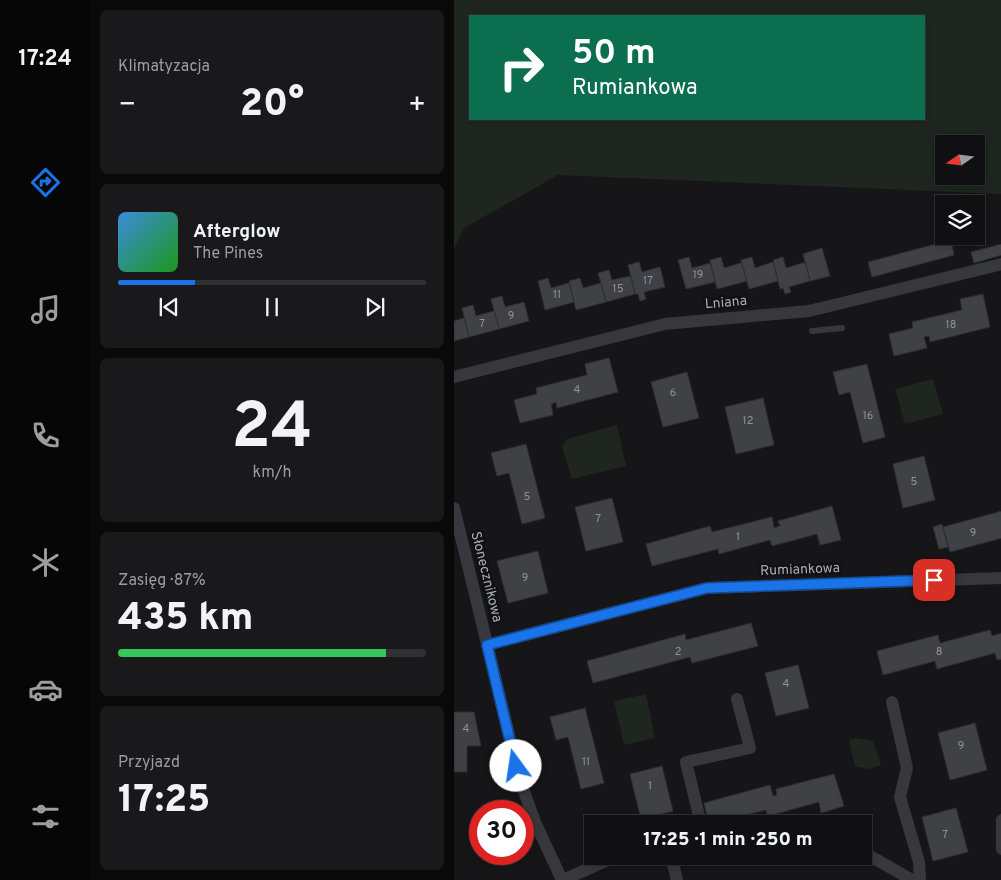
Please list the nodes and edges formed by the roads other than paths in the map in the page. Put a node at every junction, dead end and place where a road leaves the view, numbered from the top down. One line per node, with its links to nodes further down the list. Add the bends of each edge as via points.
1 (1001, 264): 4 (street, Lniana, via 809,311 665,324)
2 (842, 328): 3 (lane)
3 (812, 331)
4 (454, 377)
5 (454, 508): 7 (street, Słonecznikowa)
6 (1001, 578): 7 (street, Rumiankowa, via 707,588)
7 (487, 645): 17 (street, Słonecznikowa, via 520,780 535,822)
8 (737, 699): 10 (street, via 750,748 686,762)
9 (892, 702): 19 (street, via 907,768 900,797 919,862)
10 (699, 815)
11 (1001, 820): 12 (street)
12 (1001, 849)
13 (872, 858): 16 (street)
14 (597, 865): 17 (street)
15 (673, 865): 18 (street)
16 (906, 879)
17 (563, 880)
18 (677, 880)
19 (920, 880)

